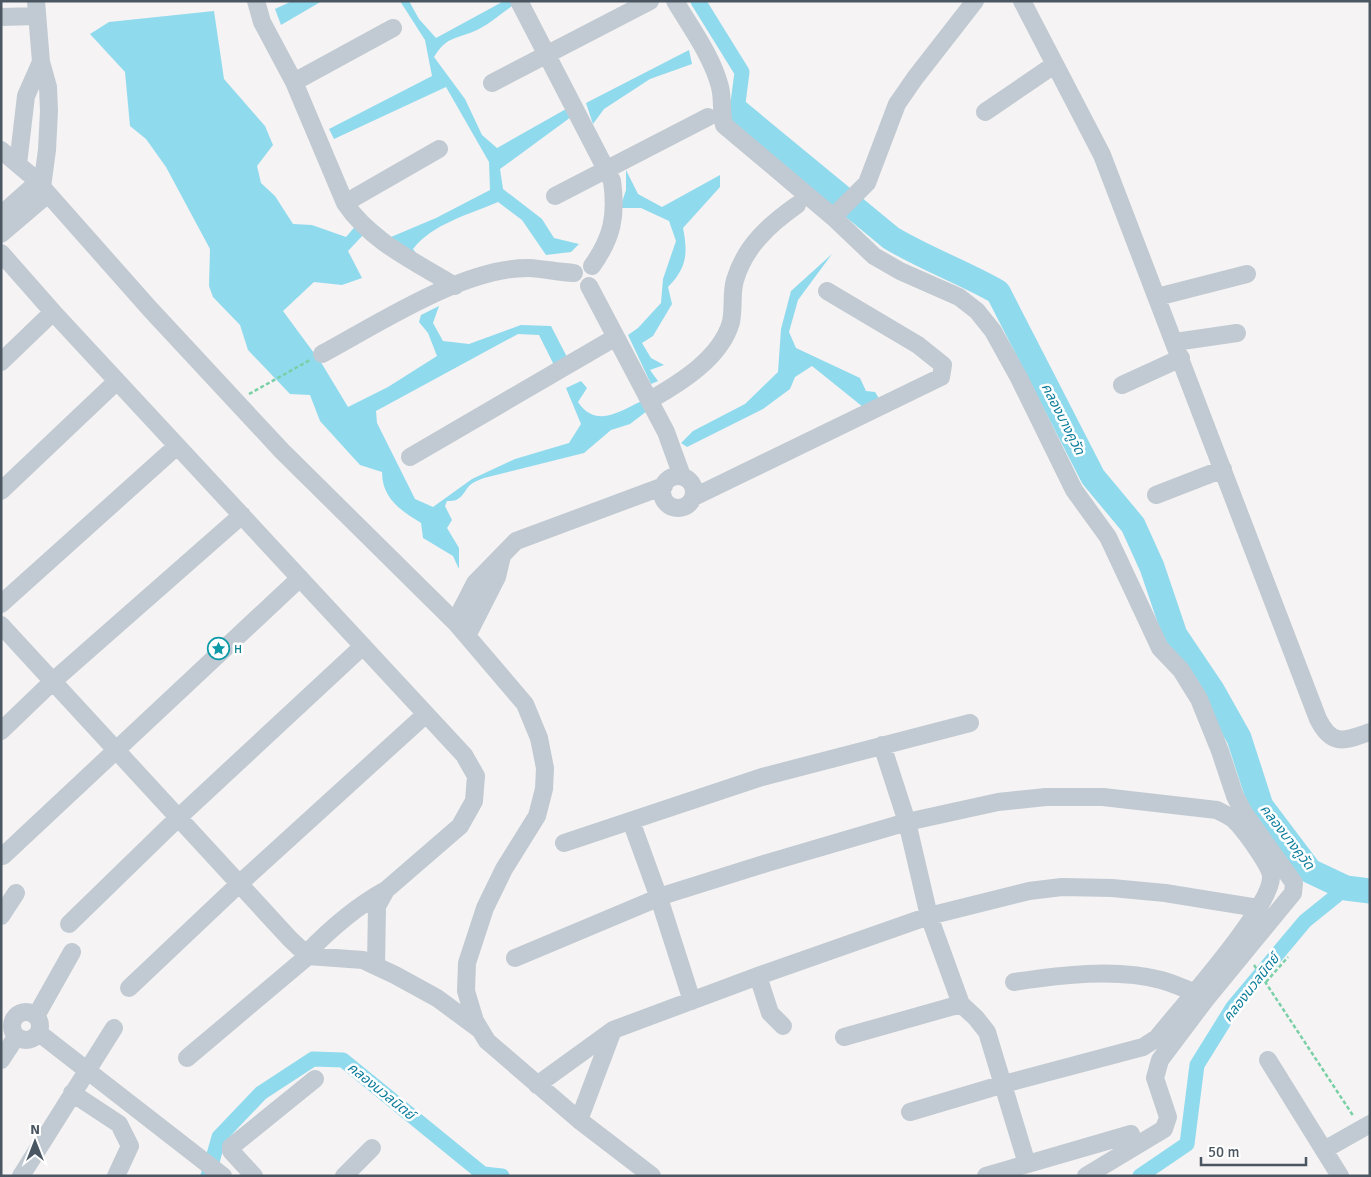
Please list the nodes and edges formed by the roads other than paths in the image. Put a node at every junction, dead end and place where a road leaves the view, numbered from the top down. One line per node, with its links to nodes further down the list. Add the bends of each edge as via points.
1 (256, 1): 13 (street, via 262,22)
2 (650, 1): 10 (street)
3 (675, 1): 25 (street, via 702,45 721,88 724,125)
4 (975, 1): 25 (street, via 897,104 867,183)
5 (1022, 1): 12 (street)
6 (521, 5): 10 (street)
7 (37, 9): 8 (street); 11 (street)
8 (1, 17)
9 (393, 28): 13 (street)
10 (548, 54): 14 (street); 20 (street)
11 (42, 62): 19 (street, via 26,96); 21 (street, via 49,111)
12 (1054, 65): 15 (street); 34 (street, via 1102,156)
13 (294, 82): 23 (street)
14 (492, 83)
15 (984, 112)
16 (708, 118): 20 (street)
17 (439, 149): 23 (street)
18 (1, 150): 19 (street)
19 (18, 164): 21 (street)
20 (605, 169): 22 (street); 28 (street, via 612,181 615,202 611,231)
21 (43, 188): 26 (street); 56 (street, via 282,451)
22 (555, 196)
23 (345, 203): 31 (street, via 356,220 384,243)
24 (797, 205): 43 (street, via 775,221 744,258 734,281 731,322 719,344 705,361)
25 (836, 214): 121 (street, via 874,256 959,297 977,311 993,331 1074,490 1108,537 1160,648 1181,670 1200,699 1235,796 1294,883 1293,893 1160,1060 1155,1078 1168,1117 1164,1129)
26 (4, 222)
27 (1, 253): 35 (street)
28 (592, 266): 29 (street, via 582,265); 32 (street, via 596,279)
29 (574, 274): 31 (street, via 528,268 497,272); 32 (street, via 579,284)
30 (1247, 274): 34 (street)
31 (455, 286): 39 (street)
32 (589, 286): 37 (street)
33 (827, 291): 51 (street, via 918,345 943,365 941,377)
34 (1157, 297): 38 (street)
35 (53, 312): 40 (street); 41 (street)
36 (1238, 333): 38 (street)
37 (616, 337): 43 (street); 45 (street)
38 (1178, 350): 42 (street); 46 (street)
39 (322, 354)
40 (1, 362)
41 (117, 381): 44 (street); 49 (street)
42 (1122, 385)
43 (658, 395): 47 (street, via 666,432)
44 (177, 446): 52 (street); 55 (street)
45 (410, 457)
46 (1223, 469): 50 (street); 64 (street, via 1324,732 1337,740 1356,738)
47 (682, 476): 48 (street, via 671,478); 51 (street, via 694,486)
48 (664, 486): 51 (street, via 662,496 673,508 688,505); 53 (street, via 516,541)
49 (1, 491)
50 (1156, 494)
51 (694, 497)
52 (242, 515): 54 (street); 60 (street)
53 (502, 555): 56 (street, via 475,583); 58 (street, via 497,577)
54 (300, 578): 59 (street); 66 (street)
55 (1, 604)
56 (455, 622): 58 (street)
57 (1, 625): 60 (street)
58 (467, 636): 95 (street, via 525,704 539,738 545,768 537,816 485,908 467,963 466,991)
59 (363, 646): 61 (street); 67 (street)
60 (52, 682): 63 (street); 66 (street)
61 (426, 714): 72 (street); 73 (street, via 464,755 476,776 474,801 460,826)
62 (970, 723): 65 (street)
63 (1, 731)
64 (1370, 732)
65 (882, 745): 68 (street, via 762,777); 69 (street)
66 (116, 750): 67 (street); 71 (street)
67 (179, 817): 72 (street); 79 (street)
68 (630, 821): 70 (street); 75 (street)
69 (907, 822): 75 (street, via 767,862); 76 (street, via 998,802 1046,797 1103,797 1217,810 1233,819 1268,866 1270,886); 78 (street)
70 (564, 843)
71 (3, 856)
72 (239, 884): 81 (street); 86 (street)
73 (386, 890): 81 (street, via 334,925); 83 (street, via 377,906)
74 (16, 893): 77 (street)
75 (659, 898): 82 (street); 88 (street)
76 (1258, 908): 78 (street, via 1165,893 1062,887 1030,891); 87 (street)
77 (1, 916)
78 (929, 916): 84 (street); 89 (street)
79 (69, 924)
80 (72, 952): 90 (street)
81 (307, 955): 83 (street, via 363,960); 99 (street)
82 (515, 958)
83 (376, 966): 95 (street, via 437,998)
84 (758, 976): 88 (street); 92 (street, via 770,1013)
85 (1014, 982): 87 (street, via 1081,974 1139,976)
86 (129, 988)
87 (1194, 992): 104 (street, via 1156,1038 1143,1047)
88 (692, 1001): 94 (street)
89 (961, 1004): 98 (street); 104 (street, via 986,1032)
90 (36, 1016): 91 (street, via 28,1012); 96 (street, via 41,1024)
91 (7, 1017): 97 (street)
92 (783, 1026)
93 (114, 1028): 102 (street)
94 (613, 1030): 105 (street); 108 (street)
95 (481, 1031): 105 (street)
96 (39, 1033): 97 (street, via 29,1041); 102 (street)
97 (16, 1037): 100 (street)
98 (844, 1037)
99 (187, 1058)
100 (1, 1060)
101 (1268, 1060): 112 (street)
102 (87, 1071): 106 (street); 116 (street)
103 (315, 1079): 117 (street, via 231,1147)
104 (1004, 1084): 107 (street); 113 (street)
105 (537, 1085): 108 (street)
106 (72, 1093): 114 (street); 115 (street, via 119,1124 130,1146)
107 (910, 1112)
108 (579, 1120): 119 (street)
109 (1361, 1122): 112 (street)
110 (1131, 1134): 113 (street)
111 (372, 1148): 118 (street)
112 (1324, 1150): 122 (street)
113 (1027, 1164): 120 (street)
114 (22, 1176)
115 (116, 1176)
116 (223, 1176)
117 (254, 1176)
118 (344, 1176)
119 (652, 1176)
120 (986, 1176)
121 (1086, 1176)
122 (1340, 1176)

